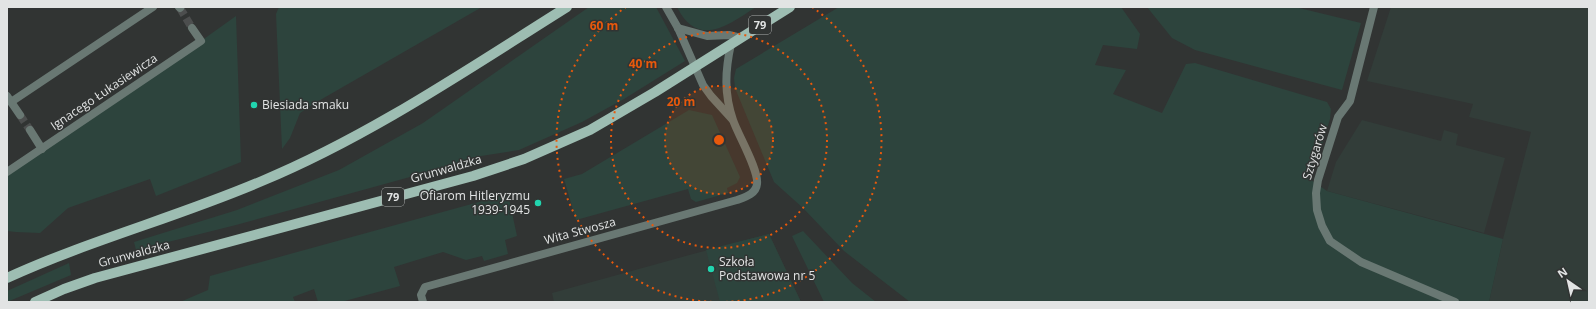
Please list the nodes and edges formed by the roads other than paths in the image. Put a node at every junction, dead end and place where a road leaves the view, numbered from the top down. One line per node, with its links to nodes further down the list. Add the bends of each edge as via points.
1 (153, 7): 11 (street)
2 (567, 7): 17 (main road, Grunwaldzka, via 409,105 305,162 223,197 48,260)
3 (666, 7): 7 (street)
4 (790, 7): 8 (main road, Grunwaldzka / 79)
5 (1374, 7): 20 (street, Sztygarów, via 1350,101 1338,117 1318,180 1317,210 1330,241 1361,262)
6 (192, 28): 15 (street, Ignacego Łukasiewicza, via 201,41)
7 (678, 28): 8 (street, via 707,36 729,35); 10 (street)
8 (741, 38): 9 (main road, Grunwaldzka / 79)
9 (731, 44): 10 (main road, Grunwaldzka / 79); 13 (street, via 725,75)
10 (695, 66): 13 (street, via 703,85); 18 (main road, Grunwaldzka / 79, via 590,130 524,159 466,178 95,278)
11 (9, 99): 12 (street)
12 (20, 115)
13 (733, 120): 19 (street, Wita Stwosza, via 757,178 756,189 746,197 425,287)
14 (30, 130): 15 (street)
15 (42, 149): 16 (street, Ignacego Łukasiewicza)
16 (7, 172)
17 (7, 278)
18 (35, 302)
19 (423, 302)
20 (1455, 302)

